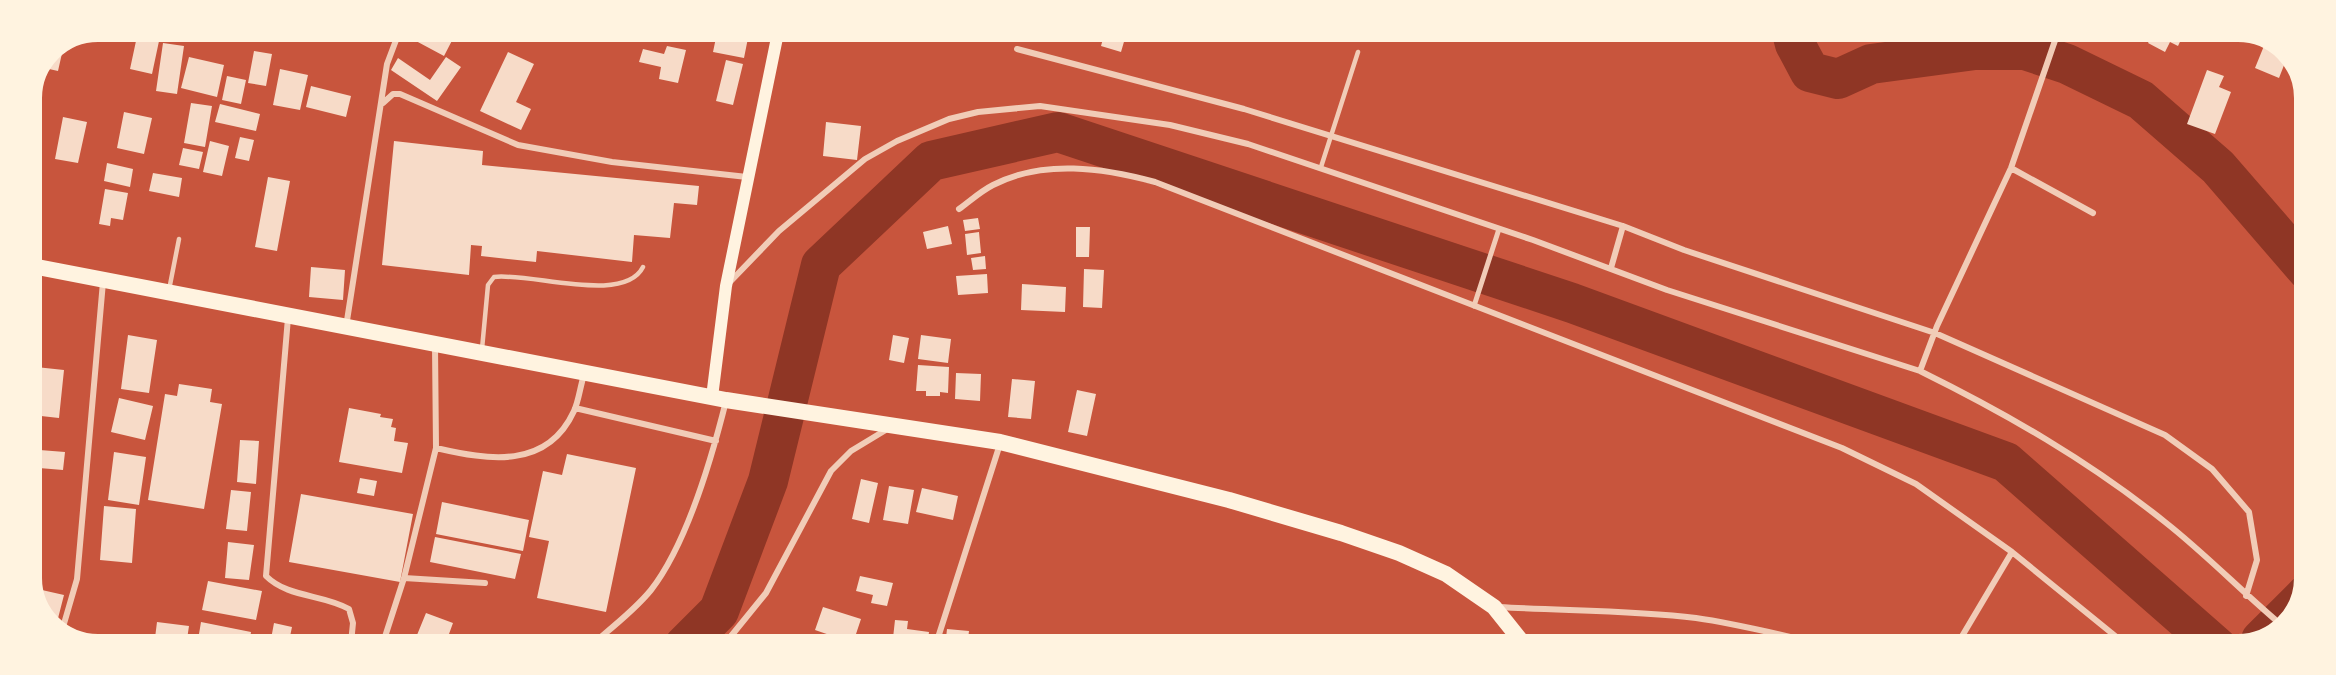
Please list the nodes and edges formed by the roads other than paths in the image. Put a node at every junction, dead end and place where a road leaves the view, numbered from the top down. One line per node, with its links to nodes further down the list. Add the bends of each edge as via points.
1 (397, 38): 6 (street, via 387,64)
2 (777, 38): 9 (main road)
3 (2057, 38): 8 (street)
4 (1017, 49): 12 (street, via 1244,110)
5 (1358, 51): 7 (lane)
6 (383, 103): 9 (street, via 393,94 400,94 475,129 542,150); 23 (street)
7 (1321, 167): 13 (street); 19 (street, via 1160,123 1040,106 978,112 923,129 856,165 778,231)
8 (2011, 168): 11 (street); 24 (street)
9 (747, 177): 19 (main road)
10 (959, 208): 21 (street, via 992,185 1015,176 1064,168 1123,173)
11 (2093, 213)
12 (1623, 226): 17 (street); 24 (street, via 1684,250)
13 (1499, 230): 17 (street); 21 (street)
14 (179, 239): 20 (lane)
15 (38, 267): 18 (highway)
16 (643, 267): 26 (lane, via 634,279 607,286 494,277 488,285)
17 (1611, 268): 27 (street, via 1667,290)
18 (103, 279): 20 (highway); 41 (street, via 77,579)
19 (726, 286): 29 (main road)
20 (168, 292): 22 (highway)
21 (1474, 305): 35 (street, via 1842,448 1916,484)
22 (288, 318): 23 (highway); 42 (street, via 266,576 290,590 349,609)
23 (346, 328): 25 (highway)
24 (1936, 329): 27 (street); 38 (street, via 2164,435 2212,469 2249,512 2257,560)
25 (435, 345): 26 (highway); 34 (street)
26 (482, 353): 28 (highway)
27 (1920, 371): 38 (street, via 2068,451 2167,523)
28 (584, 372): 29 (highway); 30 (street)
29 (719, 399): 31 (highway); 32 (street)
30 (575, 408): 32 (street); 34 (street, via 560,433 528,453 509,458 479,458)
31 (892, 426): 33 (highway); 45 (street, via 851,451 831,471 766,593)
32 (716, 441): 44 (street, via 678,546 662,574 649,592)
33 (1000, 442): 39 (highway, via 1229,500 1341,533 1446,574); 46 (street)
34 (436, 448): 36 (street)
35 (2012, 552): 49 (street); 50 (street)
36 (404, 578): 37 (street); 43 (street)
37 (485, 583)
38 (2246, 596): 40 (street)
39 (1494, 607): 47 (highway); 48 (street, via 1696,618)
40 (2278, 622)
41 (63, 626)
42 (352, 638)
43 (385, 638)
44 (599, 638)
45 (729, 638)
46 (938, 638)
47 (1519, 638)
48 (1799, 638)
49 (1961, 638)
50 (2118, 638)

